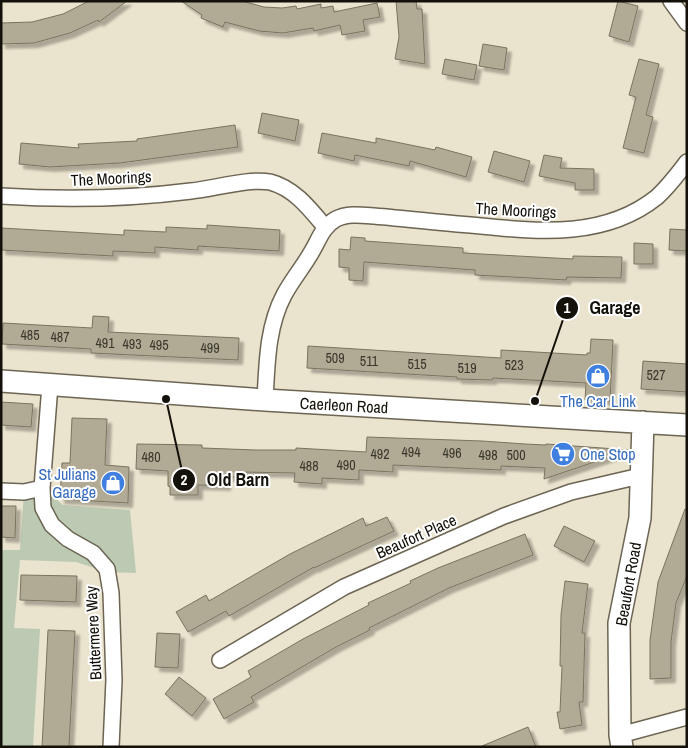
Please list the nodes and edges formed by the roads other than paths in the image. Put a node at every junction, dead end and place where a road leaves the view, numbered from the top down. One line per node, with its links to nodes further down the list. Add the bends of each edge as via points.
1 (671, 1): 2 (street)
2 (687, 23)
3 (687, 162): 5 (street, The Moorings, via 657,197 628,215 597,226 526,230 352,215 337,218)
4 (1, 196): 5 (street, The Moorings, via 108,198 191,191 254,181 270,182 302,201)
5 (324, 227): 8 (street, via 284,295 274,322 268,352)
6 (1, 381): 7 (main road, Caerleon Road)
7 (50, 385): 8 (main road, Caerleon Road); 12 (street, Buttermere Way)
8 (265, 400): 9 (main road, Caerleon Road)
9 (643, 422): 10 (main road, Caerleon Road); 11 (main road, Beaufort Road)
10 (687, 425)
11 (640, 476): 14 (street, Beaufort Place, via 571,492 504,516 344,587); 16 (main road, Beaufort Road, via 640,518 619,623)
12 (42, 488): 13 (street, via 24,492); 17 (street, Buttermere Way, via 43,508 52,525 68,539 94,553 107,569 114,680)
13 (1, 491)
14 (220, 660)
15 (687, 717): 16 (street)
16 (621, 741)
17 (111, 747)

